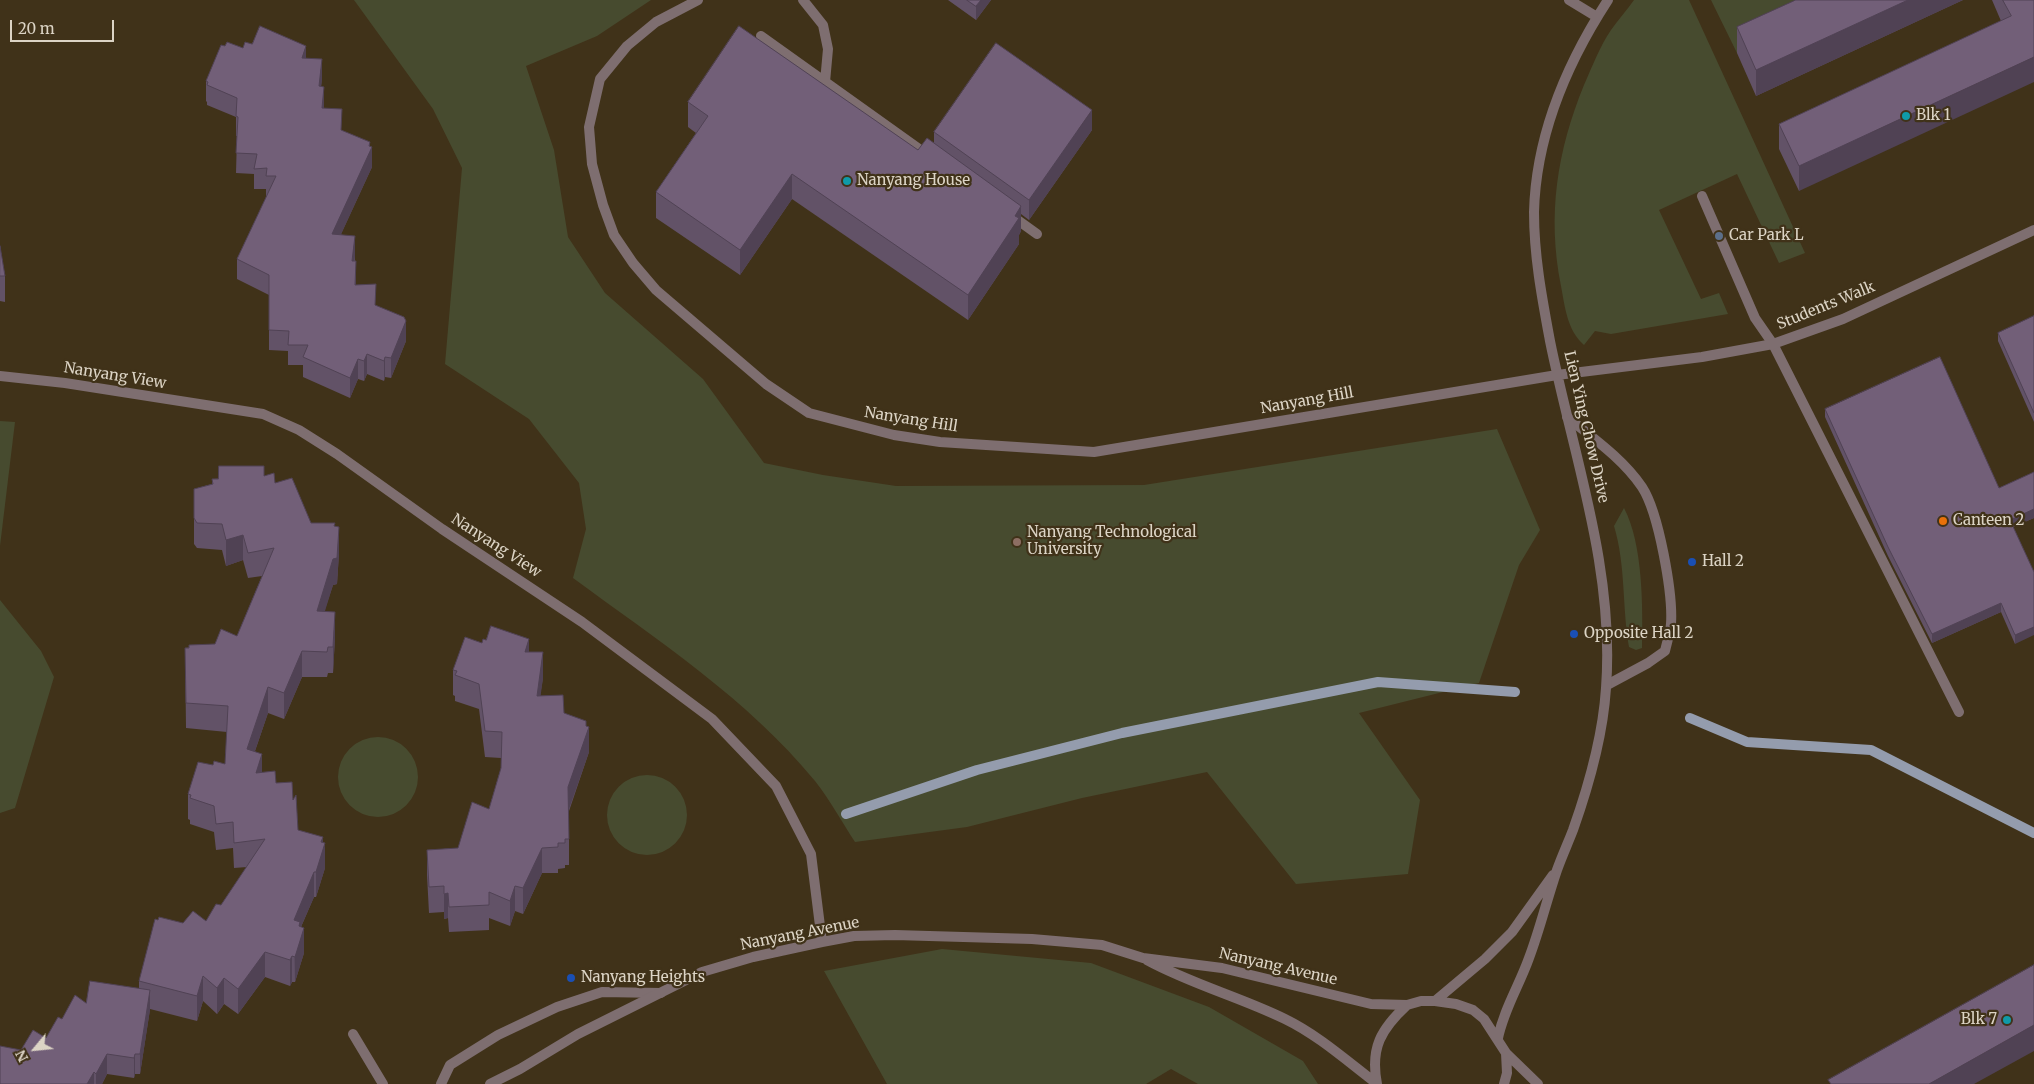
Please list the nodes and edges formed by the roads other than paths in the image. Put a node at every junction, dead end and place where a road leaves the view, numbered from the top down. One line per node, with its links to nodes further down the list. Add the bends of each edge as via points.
1 (698, 0): 14 (street, Nanyang Hill, via 656,22 627,46 600,79 589,127 592,164 602,205 614,235 632,263 656,290 766,384 810,413 894,435 940,442 1094,452)
2 (803, 0): 7 (street, via 823,26 828,48)
3 (1569, 0): 5 (street)
4 (1608, 0): 5 (street, Lien Ying Chow Drive)
5 (1598, 17): 14 (street, Lien Ying Chow Drive, via 1565,75 1556,100 1541,157 1534,210 1537,274)
6 (761, 36): 7 (street)
7 (825, 82): 8 (street)
8 (941, 164)
9 (1702, 196): 13 (street, via 1755,318)
10 (1005, 211): 12 (street)
11 (2034, 230): 13 (street, Students Walk, via 1843,319)
12 (1037, 234)
13 (1773, 344): 14 (street, Students Walk, via 1702,357); 18 (street)
14 (1557, 375): 16 (street, Lien Ying Chow Drive)
15 (0, 376): 20 (street, Nanyang View, via 263,414 299,430 337,454 582,622 712,719 776,786 811,854)
16 (1567, 417): 17 (street, Lien Ying Chow Drive, via 1590,510 1604,588); 17 (street, via 1609,451 1643,488 1657,519 1668,591 1671,625 1665,650)
17 (1607, 685): 19 (street, Lien Ying Chow Drive, via 1585,795)
18 (1959, 712)
19 (1557, 870): 23 (street, Lien Ying Chow Drive, via 1512,932); 26 (street, Lien Ying Chow Drive, via 1542,924 1502,1015)
20 (822, 942): 21 (street, Nanyang Avenue, via 854,936 895,935 1032,939 1102,945); 22 (street, Nanyang Avenue, via 702,972)
21 (1143, 958): 24 (street, Nanyang Avenue, via 1222,968 1372,1004); 28 (street, Nanyang Avenue, via 1175,975 1285,1019 1311,1034)
22 (661, 993): 30 (street, via 602,992 558,1006 498,1035 450,1065); 31 (street, Nanyang Avenue, via 578,1034)
23 (1435, 1001): 24 (street, Nanyang Avenue); 26 (street, Nanyang Avenue, via 1473,1010)
24 (1407, 1005): 28 (street, Nanyang Avenue, via 1381,1034 1376,1052)
25 (353, 1034): 29 (street)
26 (1498, 1038): 27 (street, Nanyang Avenue)
27 (1506, 1053): 32 (street, Nanyang Avenue); 33 (street, Nanyang Avenue)
28 (1377, 1083)
29 (382, 1084)
30 (441, 1084)
31 (490, 1084)
32 (1504, 1084)
33 (1538, 1084)

